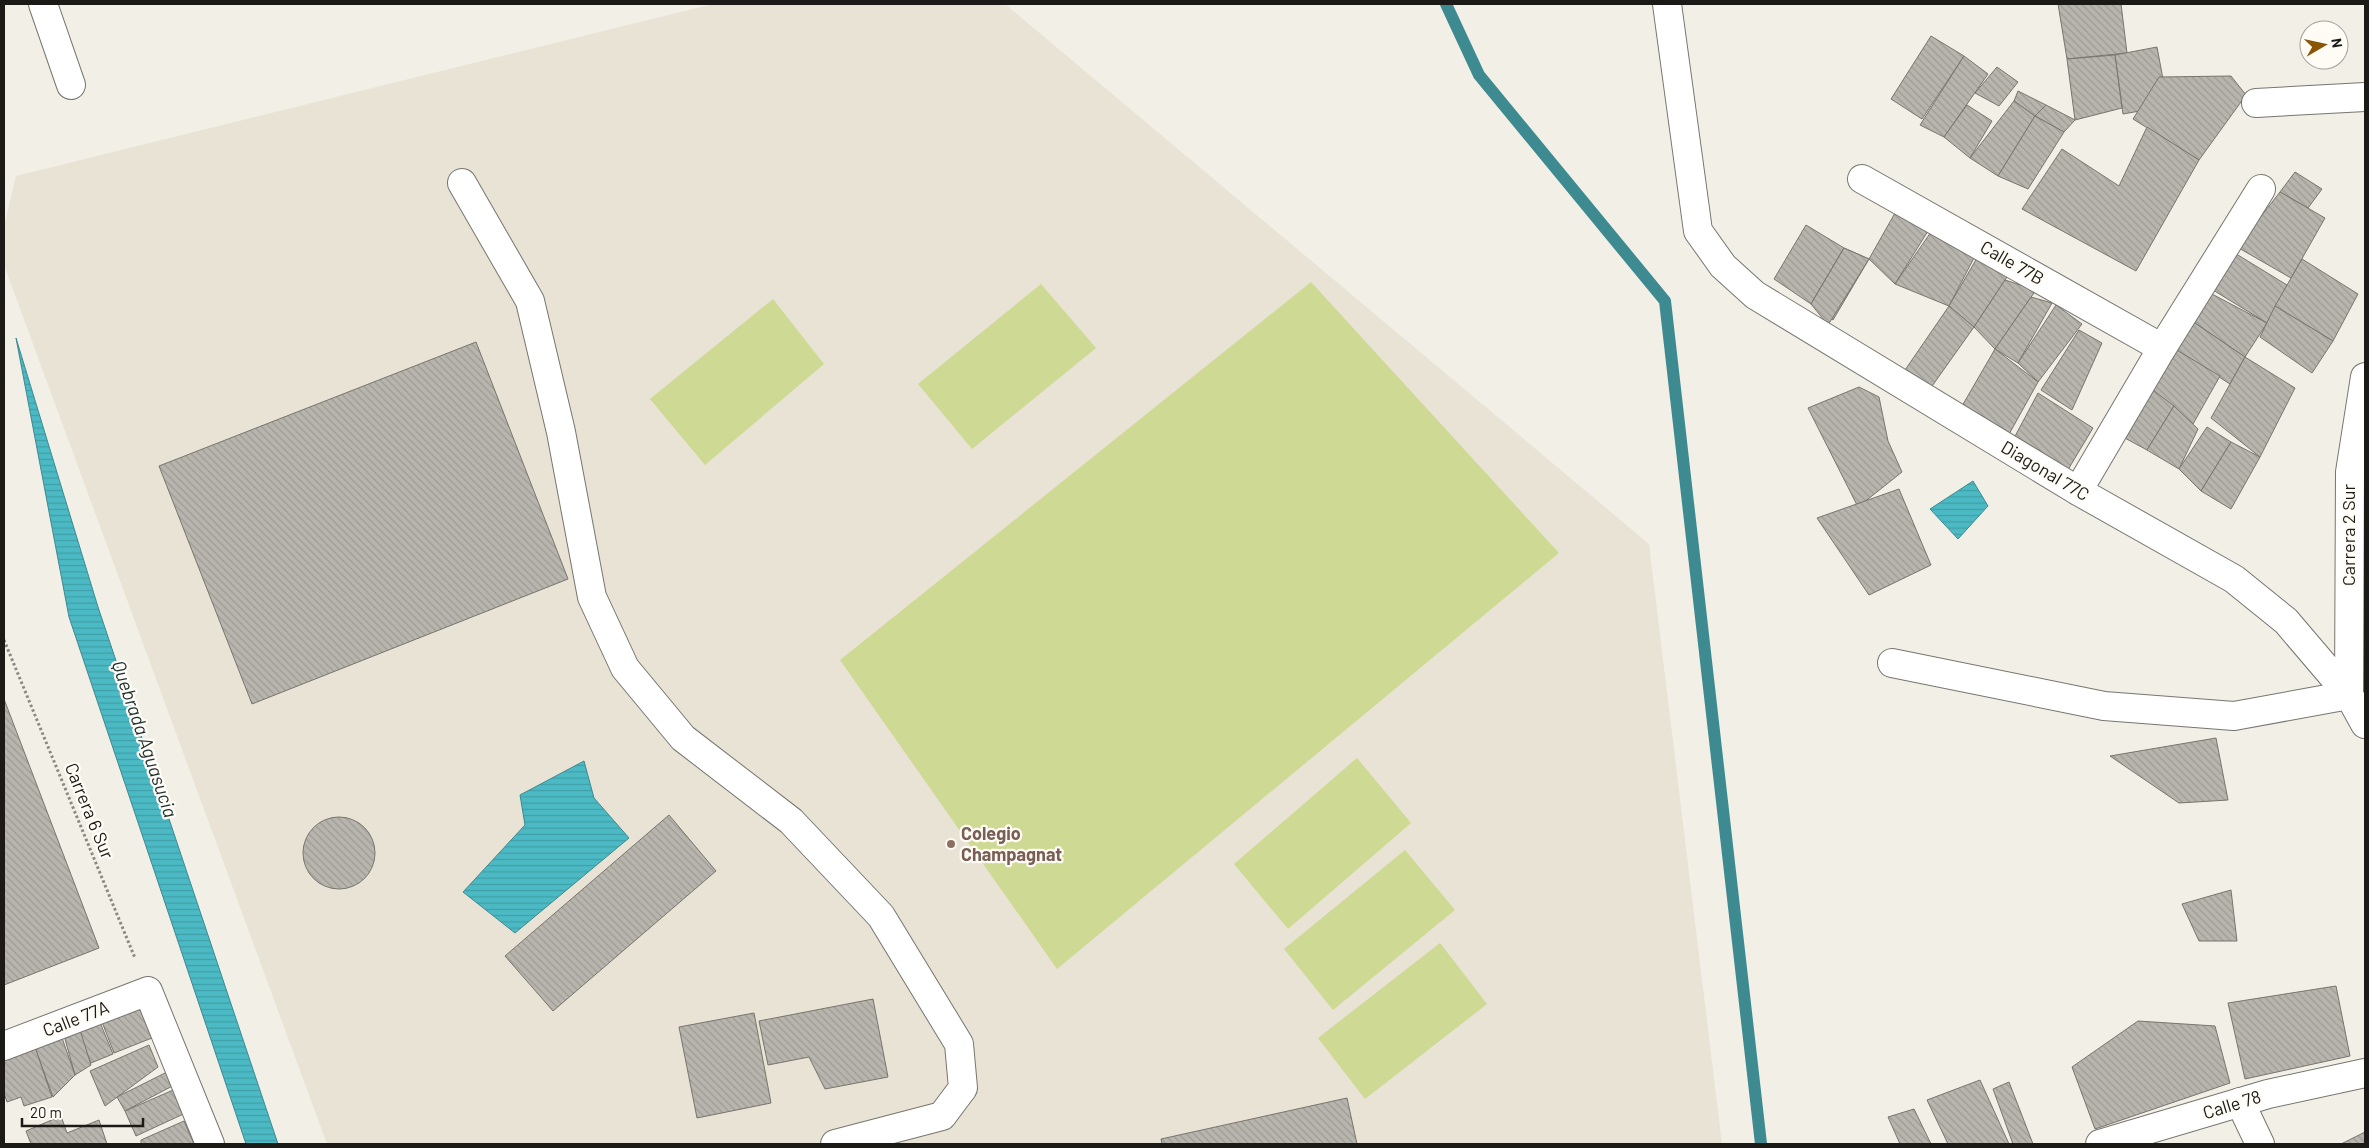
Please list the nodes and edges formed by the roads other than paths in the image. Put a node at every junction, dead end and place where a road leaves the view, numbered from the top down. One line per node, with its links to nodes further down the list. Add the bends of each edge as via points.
1 (43, 4): 3 (street)
2 (1667, 4): 11 (street, Diagonal 77C, via 1698,231 1723,266 1755,295)
3 (71, 86)
4 (2365, 97): 5 (street)
5 (2256, 103)
6 (1862, 179): 9 (street, Calle 77B)
7 (462, 183): 19 (street, via 530,301 561,432 592,597 625,668 682,738 791,821 881,916 959,1044 963,1088 942,1116)
8 (2261, 189): 9 (street)
9 (2162, 348): 11 (street)
10 (2365, 377): 13 (street, Carrera 2 Sur, via 2350,472)
11 (2078, 491): 13 (street, Diagonal 77C, via 2234,578 2286,621)
12 (1892, 663): 13 (street, via 2104,706 2234,716)
13 (2349, 695): 14 (street, Diagonal 77C)
14 (2365, 724)
15 (4, 1046): 18 (street, Calle 77A, via 148,991)
16 (2365, 1073): 17 (street, Calle 78)
17 (2240, 1102): 20 (street, Calle 78); 21 (street)
18 (210, 1144)
19 (835, 1144)
20 (2100, 1144)
21 (2260, 1144)

